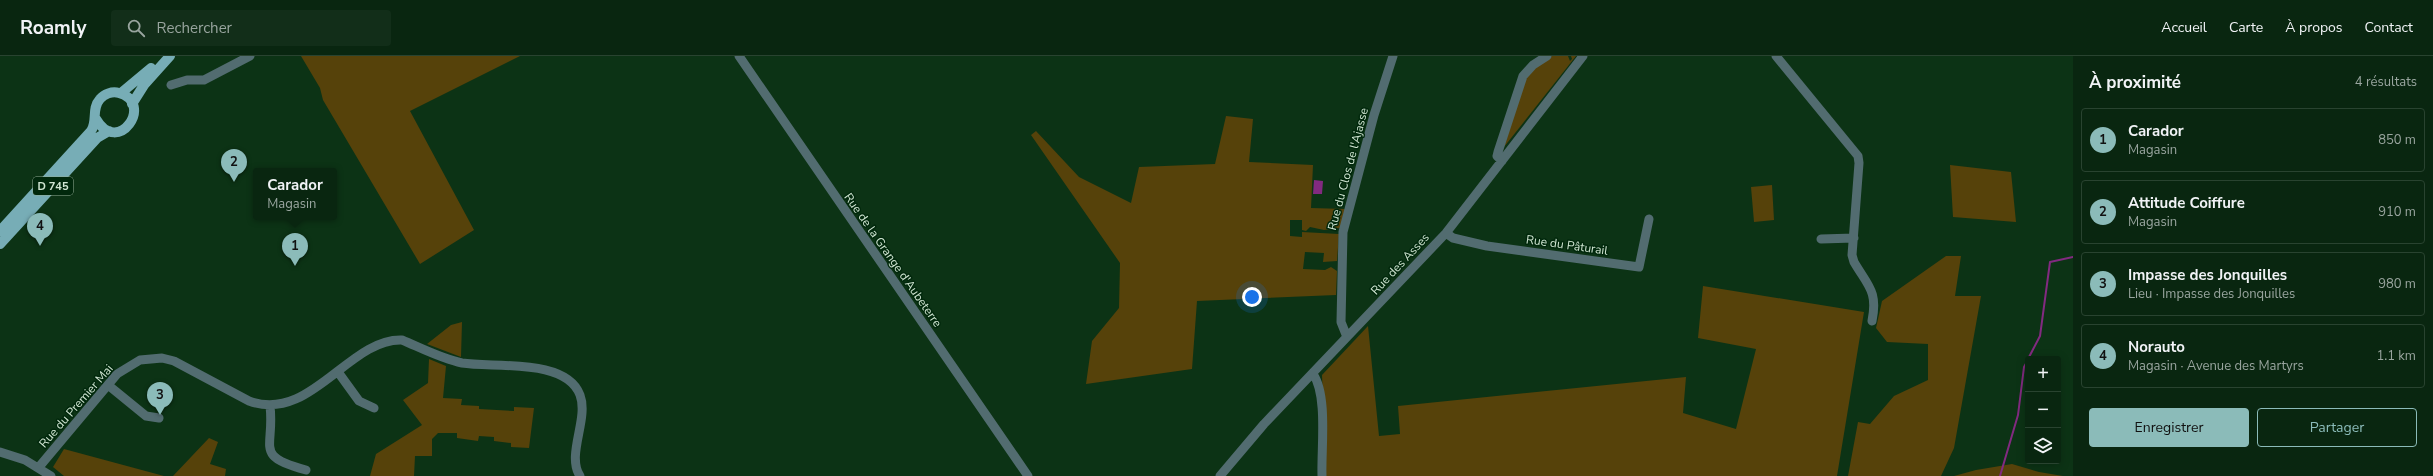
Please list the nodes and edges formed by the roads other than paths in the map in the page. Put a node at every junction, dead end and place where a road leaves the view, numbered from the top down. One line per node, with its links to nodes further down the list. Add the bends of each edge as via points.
1 (162, 56): 10 (main road, via 144,76)
2 (170, 56): 11 (main road, via 144,85)
3 (250, 56): 9 (street, via 204,80 187,80)
4 (739, 56): 34 (street, Rue de la Grange d'Aubeterre)
5 (1393, 56): 22 (street, Rue du Clos de l'Ajasse, via 1374,115 1343,232 1341,322)
6 (1547, 56): 14 (street, via 1529,68 1520,82 1498,152)
7 (1583, 56): 14 (street, Rue des Asses)
8 (1776, 56): 18 (street, via 1858,156)
9 (171, 85)
10 (121, 93): 11 (main road); 12 (main road, via 111,93 100,99 95,110)
11 (132, 104): 13 (main road, via 134,115 128,126 118,132)
12 (96, 119): 13 (main road, via 99,125); 16 (main road, D 745, via 84,140)
13 (109, 131): 20 (main road, D 745, via 97,138)
14 (1502, 161): 17 (street, Rue des Asses)
15 (1649, 219): 17 (street, Rue du Pâturail, via 1639,267 1487,246 1453,238)
16 (0, 231)
17 (1446, 233): 22 (street, Rue des Asses)
18 (1854, 238): 19 (street); 21 (street, via 1854,262 1874,296)
19 (1821, 239)
20 (0, 244)
21 (1872, 321)
22 (1348, 337): 24 (street, Rue des Asses)
23 (338, 372): 26 (street, Rue du Premier Mai, via 293,401); 27 (street, via 359,401); 32 (street, Rue du Premier Mai, via 372,348 393,340 402,340 462,363 548,370 559,374 576,386 583,410 576,465)
24 (1312, 374): 35 (street, Rue des Asses, via 1264,424); 36 (street, via 1318,382 1321,399)
25 (108, 385): 26 (street, Rue du Premier Mai, via 128,365 140,360 162,358 174,361 249,401 261,406); 28 (street, via 146,416); 30 (street, Rue du Premier Mai)
26 (270, 406): 31 (street, via 271,454 283,464)
27 (374, 408)
28 (159, 418)
29 (0, 452): 30 (street)
30 (39, 467): 33 (street)
31 (306, 470)
32 (578, 475)
33 (51, 476)
34 (1028, 476)
35 (1220, 476)
36 (1322, 476)

